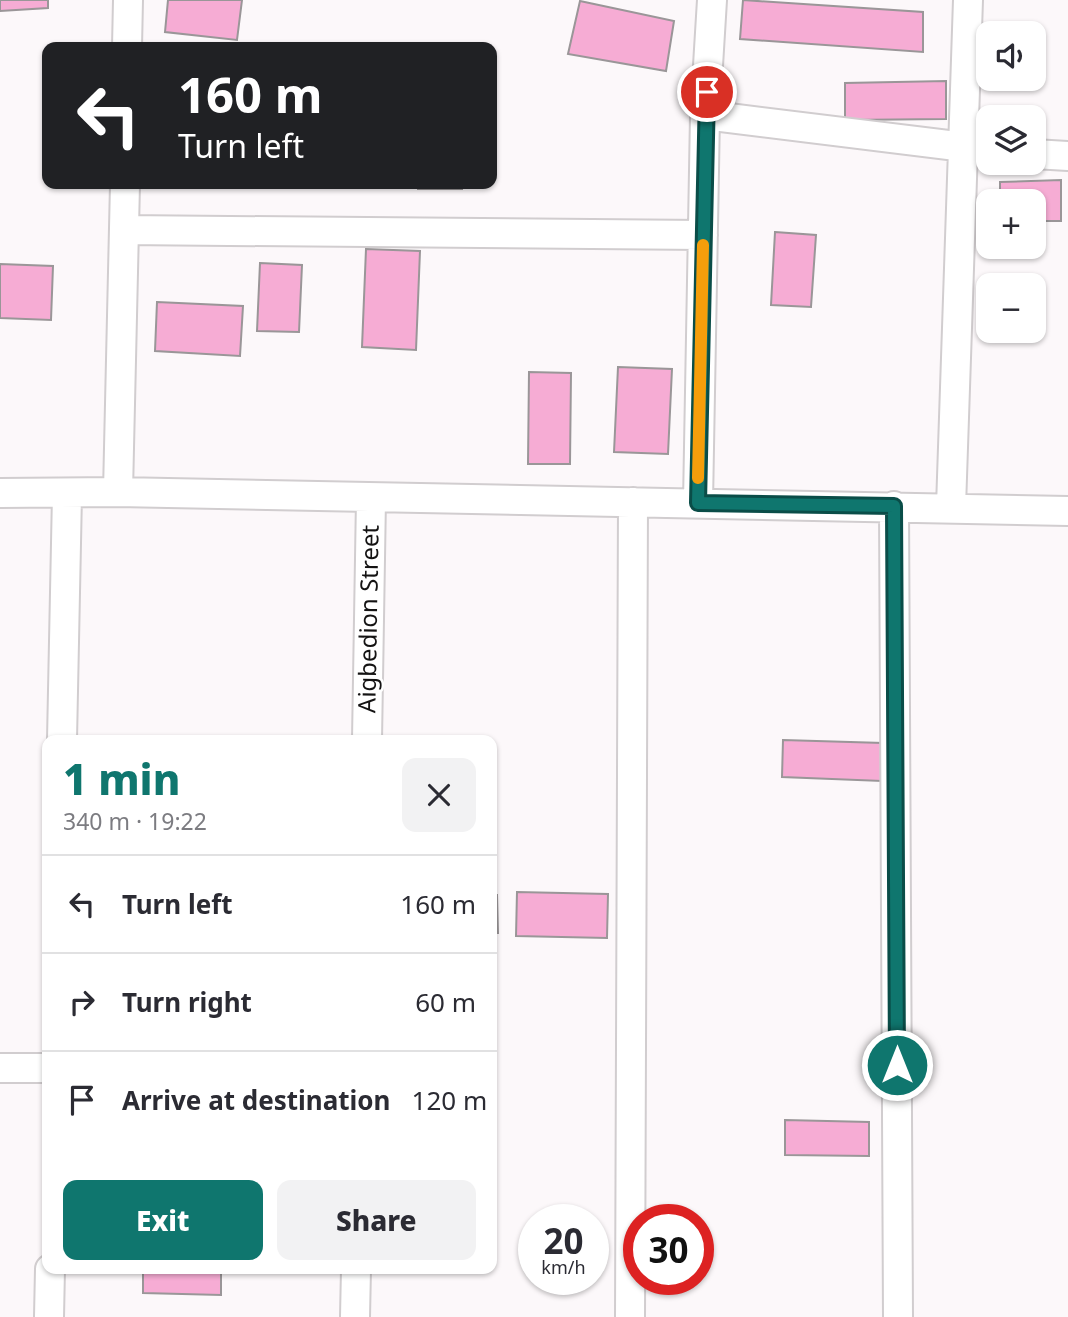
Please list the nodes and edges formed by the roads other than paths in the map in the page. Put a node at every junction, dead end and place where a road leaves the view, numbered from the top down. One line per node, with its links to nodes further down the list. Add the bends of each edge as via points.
1 (128, 0): 4 (street)
2 (712, 0): 5 (street)
3 (968, 0): 6 (street)
4 (127, 42)
5 (705, 116): 6 (street); 11 (street)
6 (976, 149): 19 (street)
7 (1046, 155): 8 (street)
8 (1068, 156)
9 (125, 189): 10 (street)
10 (124, 230): 11 (street); 12 (street)
11 (703, 235): 17 (street)
12 (118, 492): 14 (street); 15 (street)
13 (0, 493): 14 (street)
14 (68, 494): 21 (street)
15 (371, 498): 16 (street); 22 (street, Aigbedion Street)
16 (633, 502): 17 (street); 29 (street)
17 (698, 503): 18 (street)
18 (894, 506): 19 (street); 30 (street)
19 (951, 507): 20 (street)
20 (1068, 511)
21 (62, 735)
22 (367, 735)
23 (0, 1068): 24 (street)
24 (42, 1068)
25 (50, 1274): 27 (street)
26 (356, 1274): 28 (street)
27 (49, 1317)
28 (355, 1317)
29 (630, 1317)
30 (898, 1317)

